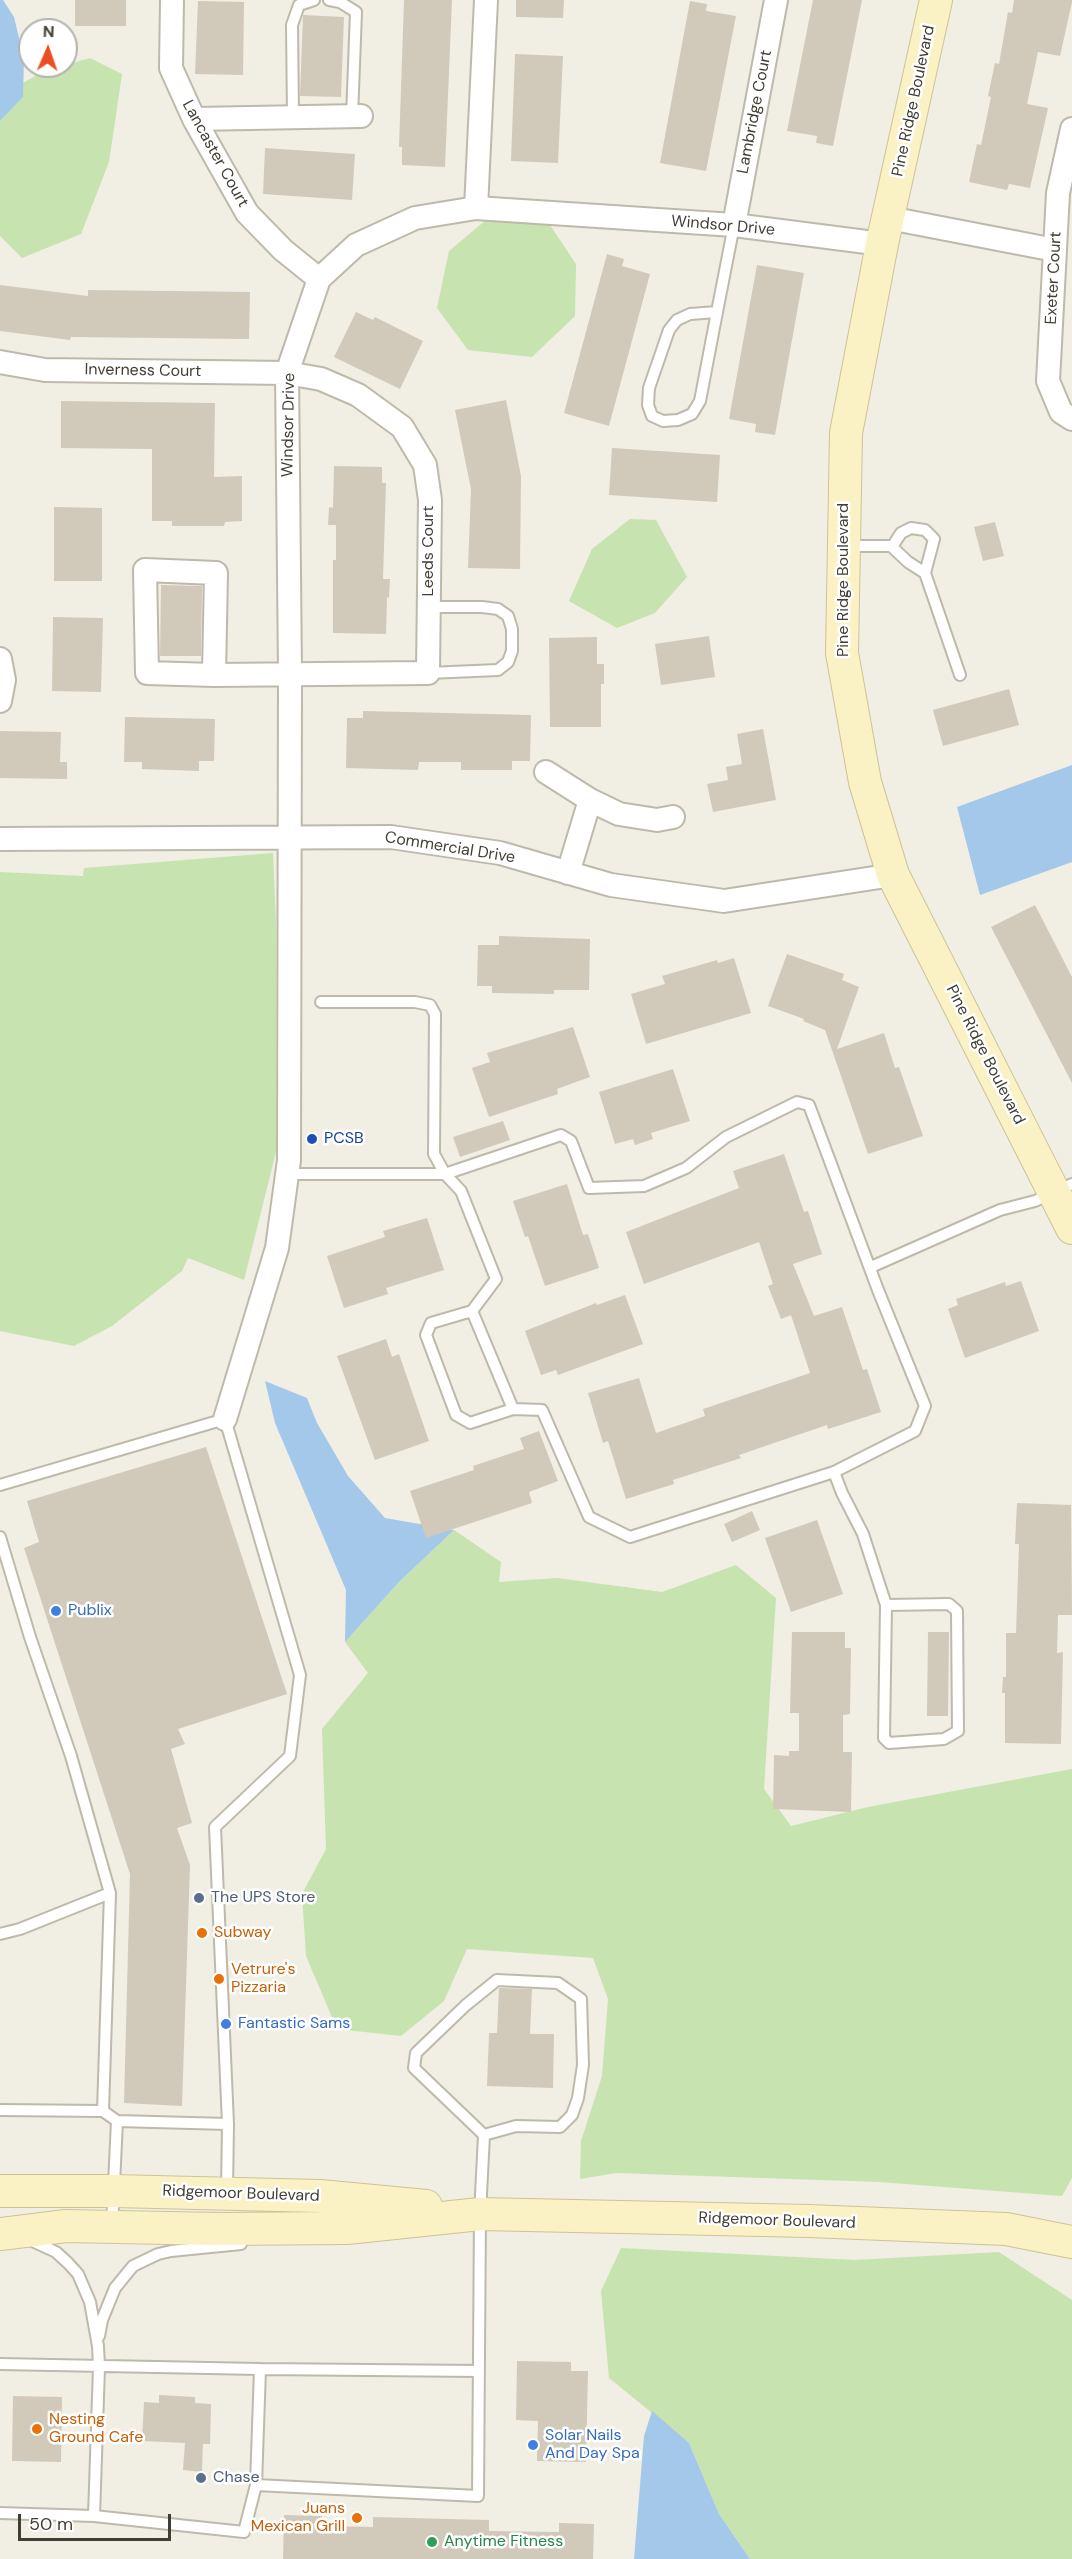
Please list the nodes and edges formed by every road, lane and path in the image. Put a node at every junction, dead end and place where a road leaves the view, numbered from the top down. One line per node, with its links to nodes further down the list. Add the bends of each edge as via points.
1 (172, 0): 9 (street, Lancaster Court, via 171,68)
2 (314, 0): 7 (lane, via 299,4 291,25)
3 (329, 0): 8 (lane, via 356,12)
4 (486, 0): 11 (street)
5 (776, 0): 12 (street, Lambridge Court)
6 (936, 0): 13 (street, Pine Ridge Boulevard)
7 (293, 117): 8 (street); 9 (street)
8 (357, 117)
9 (194, 120): 15 (street, Lancaster Court, via 248,213 283,250)
10 (1072, 129): 14 (street, Exeter Court, via 1058,193)
11 (476, 208): 12 (street, Windsor Drive); 15 (street, Windsor Drive, via 415,218 356,245)
12 (734, 225): 13 (street, Windsor Drive); 16 (lane)
13 (886, 231): 14 (street, Windsor Drive); 20 (street, Pine Ridge Boulevard, via 846,433)
14 (1055, 250): 19 (street, Exeter Court, via 1048,381 1061,412)
15 (319, 279): 18 (street, Windsor Drive)
16 (717, 312): 16 (lane, via 700,401 692,414 663,421 651,416 650,388 669,330 677,320 690,314)
17 (0, 362): 18 (street, Inverness Court, via 45,370)
18 (287, 373): 23 (street, Leeds Court, via 321,379 358,395 402,427 425,465 430,500); 26 (street, Windsor Drive)
19 (1072, 419)
20 (843, 546): 21 (lane); 36 (street, Pine Ridge Boulevard, via 842,653 865,782)
21 (892, 546): 22 (lane); 22 (lane, via 901,533 911,528 925,530 934,539)
22 (925, 573): 28 (lane)
23 (428, 607): 25 (street, Leeds Court); 25 (lane, via 498,609 508,616 512,651 508,662 498,670)
24 (0, 660): 29 (street, via 4,680)
25 (428, 673): 26 (street)
26 (290, 674): 27 (street); 33 (street, Windsor Drive)
27 (214, 675): 27 (street, via 147,673 145,570 216,573)
28 (960, 675)
29 (0, 702)
30 (546, 772): 31 (street)
31 (590, 800): 32 (street, via 640,819); 35 (street)
32 (673, 817)
33 (289, 836): 34 (street, Commercial Drive); 35 (street, Commercial Drive, via 391,837 500,853); 38 (street, Windsor Drive)
34 (0, 839)
35 (568, 873): 36 (street, Commercial Drive, via 611,885 724,901)
36 (893, 875): 40 (street, Pine Ridge Boulevard)
37 (321, 1002): 39 (lane, via 430,1005 435,1014 434,1154)
38 (288, 1174): 39 (lane); 45 (street, Windsor Drive, via 277,1248)
39 (445, 1174): 42 (lane, via 561,1135 571,1141 589,1188 644,1186 686,1168 726,1137 797,1102 809,1105); 43 (lane, via 461,1191 496,1279)
40 (1064, 1188): 41 (street, Pine Ridge Boulevard); 42 (lane, via 1000,1210)
41 (1072, 1228)
42 (871, 1267): 46 (lane, via 925,1406 915,1431)
43 (472, 1311): 44 (lane); 44 (lane, via 432,1323 426,1335 456,1415 470,1423)
44 (513, 1409): 46 (lane, via 542,1410 589,1517 630,1537)
45 (225, 1419): 47 (lane); 55 (lane, via 300,1675 290,1756 215,1827)
46 (834, 1472): 49 (lane, via 863,1534)
47 (0, 1485)
48 (0, 1537): 50 (lane)
49 (886, 1605): 49 (lane, via 884,1738 889,1743 944,1739 958,1731 957,1611 949,1604)
50 (111, 1893): 51 (lane); 53 (lane)
51 (0, 1934)
52 (0, 2110): 53 (lane)
53 (103, 2112): 54 (lane)
54 (117, 2121): 55 (lane); 58 (lane)
55 (228, 2124): 59 (lane)
56 (484, 2135): 56 (lane, via 516,2126 560,2127 572,2115 583,2064 581,1999 558,1983 497,1980 416,2053 414,2068); 60 (lane)
57 (0, 2191): 58 (street, Ridgemoor Boulevard)
58 (114, 2191): 59 (street, Ridgemoor Boulevard); 61 (lane)
59 (227, 2194): 60 (street, Ridgemoor Boulevard, via 320,2196)
60 (480, 2214): 62 (street, Ridgemoor Boulevard, via 347,2228); 64 (street, Ridgemoor Boulevard, via 1006,2229); 69 (lane)
61 (112, 2227): 62 (street, Ridgemoor Boulevard); 63 (street, Ridgemoor Boulevard, via 66,2226)
62 (296, 2229): 65 (lane, via 241,2244 171,2251 133,2266 109,2301)
63 (4, 2233): 65 (lane, via 40,2243 56,2252 78,2274 90,2302)
64 (1072, 2241)
65 (98, 2346): 67 (lane)
66 (0, 2364): 67 (lane)
67 (99, 2367): 68 (lane); 72 (lane)
68 (260, 2369): 69 (lane); 70 (lane)
69 (479, 2372): 70 (lane, via 478,2496)
70 (256, 2485): 72 (lane, via 244,2532)
71 (0, 2513): 72 (lane)
72 (94, 2516)

